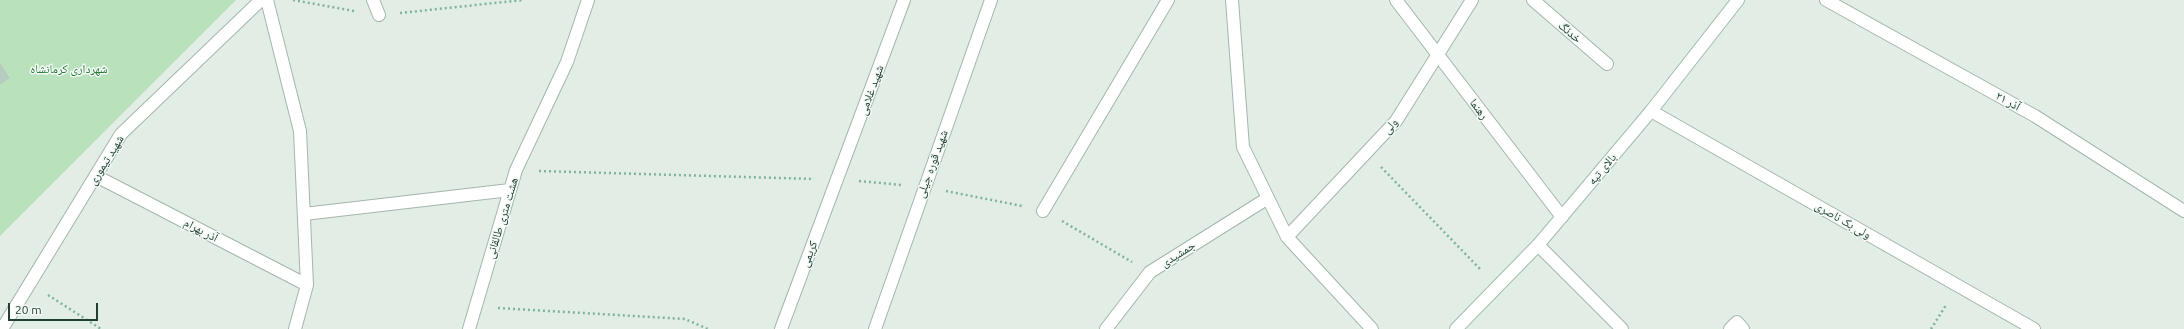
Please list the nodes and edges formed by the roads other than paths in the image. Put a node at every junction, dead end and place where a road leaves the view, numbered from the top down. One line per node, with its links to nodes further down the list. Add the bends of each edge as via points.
1 (261, 0): 18 (street, شهید تیموری, via 121,134)
2 (267, 0): 24 (street, via 300,131)
3 (374, 0): 14 (street)
4 (588, 0): 20 (street, هشت متری طالقانی, via 568,62 516,170)
5 (904, 0): 19 (street, شهید غلامی)
6 (991, 0): 33 (street, شهید قوره جیلی)
7 (1168, 0): 22 (street)
8 (1232, 0): 21 (street, via 1243,146)
9 (1396, 0): 15 (street, رهنما)
10 (1472, 0): 15 (street, ولی)
11 (1533, 0): 16 (street, خدنگ)
12 (1738, 0): 17 (street, بالای تپه)
13 (1826, 0): 23 (street, ۲۱ آذر, via 2035,116)
14 (379, 15)
15 (1438, 55): 25 (street, رهنما); 26 (street, ولی, via 1396,121)
16 (1607, 64)
17 (1651, 111): 25 (street, بالای تپه); 40 (street, ولی بک ناصری)
18 (96, 176): 28 (street, آذر بهرام); 29 (street, شهید تیموری)
19 (838, 179): 32 (street, کریمی)
20 (510, 190): 24 (street); 31 (street, هشت متری طالقانی)
21 (1268, 198): 26 (street); 34 (street, جمشیدی, via 1150,272)
22 (1043, 211)
23 (2184, 211)
24 (304, 214): 28 (street)
25 (1562, 217): 27 (street, بالای تپه)
26 (1287, 237): 35 (street)
27 (1538, 245): 36 (street, بالای تپه); 37 (street)
28 (307, 285): 30 (street)
29 (2, 329)
30 (295, 329)
31 (469, 329)
32 (781, 329)
33 (875, 329)
34 (1106, 329)
35 (1372, 329)
36 (1456, 329)
37 (1622, 329)
38 (1730, 329): 39 (street, via 1738,322)
39 (1743, 329)
40 (2034, 329)

